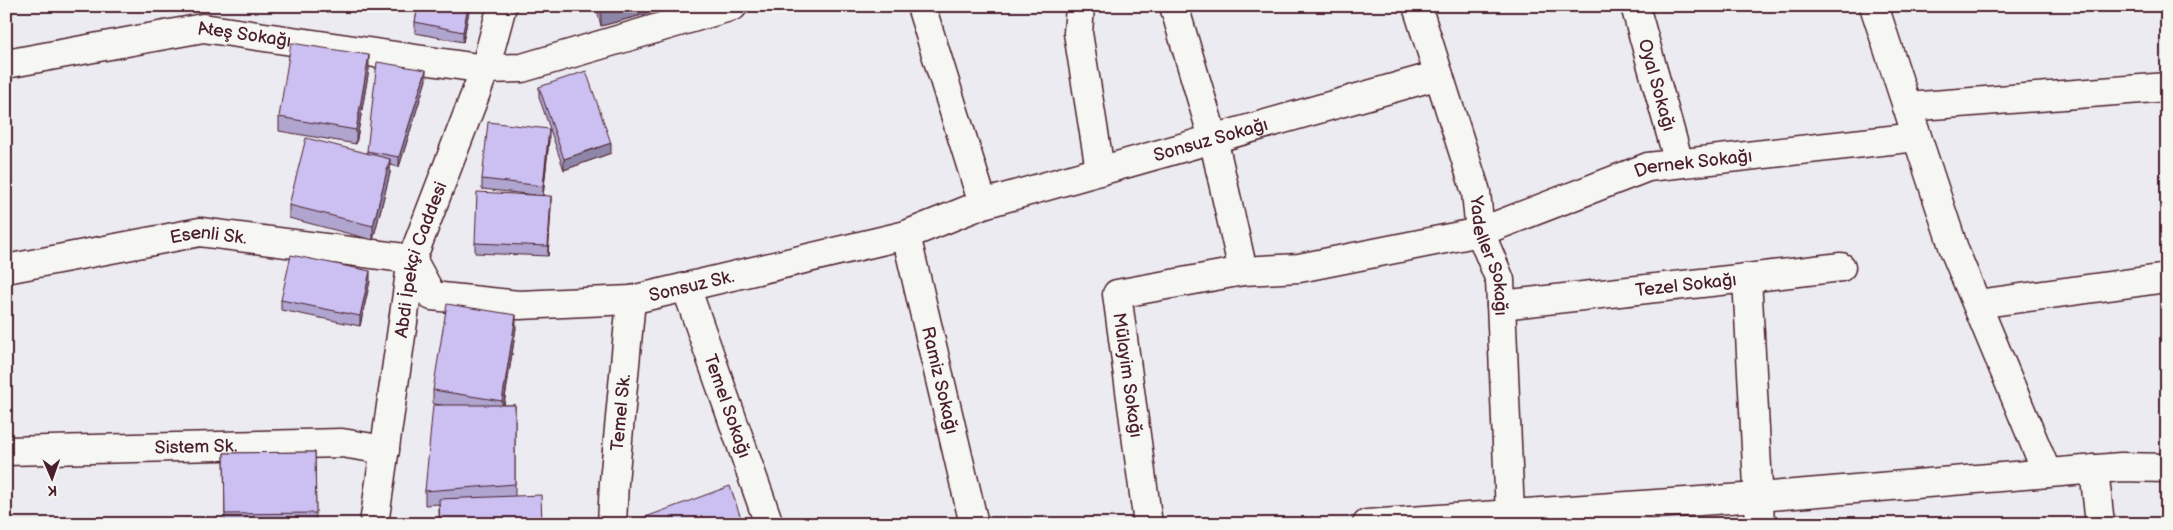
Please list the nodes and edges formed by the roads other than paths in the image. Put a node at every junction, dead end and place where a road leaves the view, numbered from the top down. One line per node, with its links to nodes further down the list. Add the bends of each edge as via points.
1 (502, 6): 11 (street, Abdi İpekçi Caddesi)
2 (733, 6): 11 (street, Ateş Sokağı, via 522,68)
3 (921, 6): 19 (street)
4 (1080, 6): 18 (street, via 1078,32)
5 (1174, 6): 16 (street)
6 (1417, 6): 12 (street, Yadeller Sokağı)
7 (1635, 6): 17 (street, Oyal Sokağı)
8 (1874, 6): 14 (street)
9 (201, 17): 10 (street, Ateş Sokağı); 11 (street, Ateş Sokağı)
10 (6, 64)
11 (485, 69): 22 (street, Abdi İpekçi Caddesi)
12 (1439, 75): 16 (street, Sonsuz Sokağı); 20 (street, Yadeller Sokağı, via 1476,192)
13 (2167, 87): 14 (street)
14 (1907, 107): 15 (street)
15 (1917, 137): 17 (street, Dernek Sokağı); 30 (street, via 1955,252)
16 (1213, 138): 18 (street, Sonsuz Sokağı); 25 (street)
17 (1679, 164): 20 (street, Dernek Sokağı, via 1648,167)
18 (1100, 170): 19 (street, Sonsuz Sokağı)
19 (983, 204): 21 (street, Sonsuz Sk.)
20 (1480, 232): 25 (street, Dernek Sokağı, via 1299,268); 31 (street, Yadeller Sokağı, via 1500,280)
21 (906, 235): 28 (street, Sonsuz Sk.); 42 (street, Ramiz Sokağı)
22 (412, 259): 24 (street, Esenli Sk., via 200,232); 29 (street, Sonsuz Sk., via 432,296 519,305); 32 (street, Abdi İpekçi Caddesi)
23 (1841, 267): 26 (street)
24 (6, 268)
25 (1243, 271): 43 (street, Mülayim Sokağı, via 1117,294)
26 (1747, 278): 31 (street, Tezel Sokağı); 37 (street, Tezel Sokağı)
27 (2167, 278): 30 (street)
28 (686, 287): 29 (street, Sonsuz Sk.); 41 (street, Temel Sokağı)
29 (631, 300): 40 (street, Temel Sk.)
30 (1977, 304): 36 (street)
31 (1501, 306): 38 (street, Yadeller Sokağı)
32 (385, 450): 33 (street, Sistem Sk., via 342,443); 39 (street, Abdi İpekçi Caddesi)
33 (6, 451)
34 (2167, 468): 35 (street)
35 (2094, 469): 36 (street); 45 (street)
36 (2046, 473): 37 (street)
37 (1759, 511): 38 (street)
38 (1510, 514): 44 (street)
39 (374, 524)
40 (612, 524)
41 (769, 524)
42 (974, 524)
43 (1148, 524)
44 (1367, 524)
45 (2100, 524)

